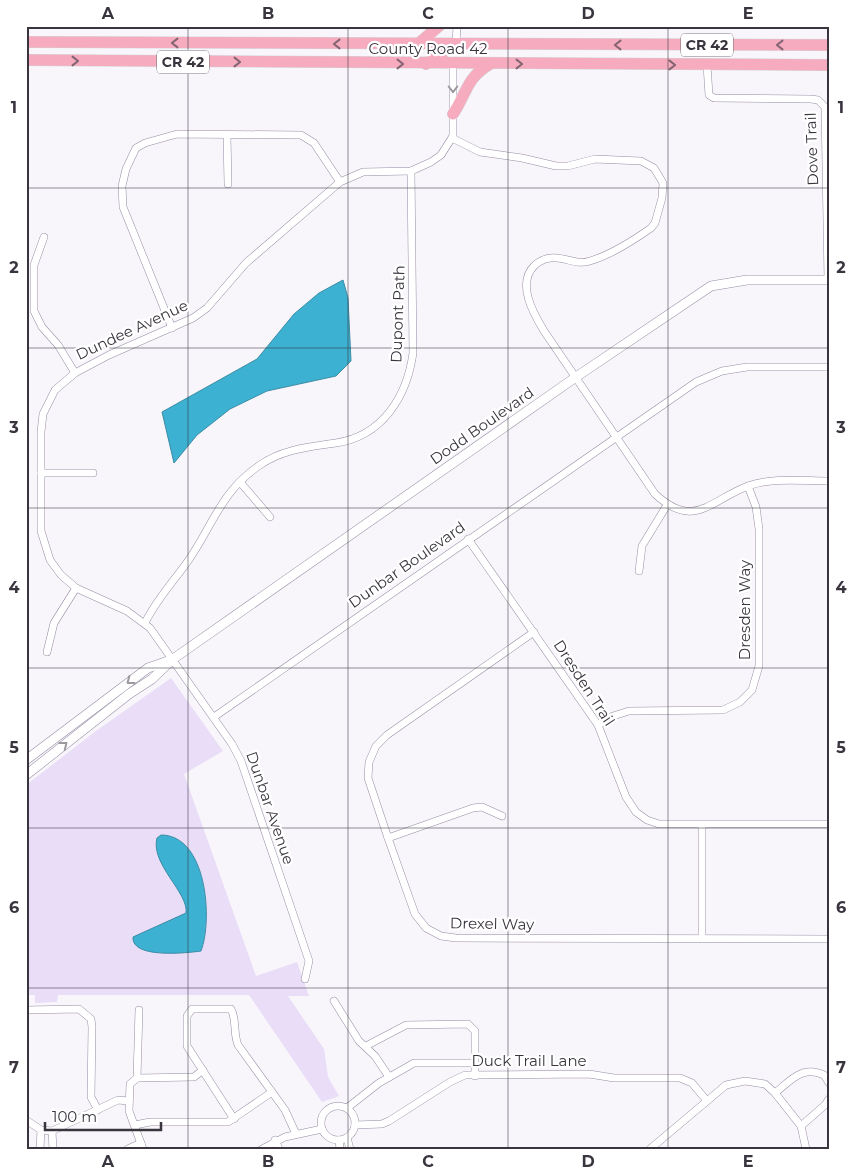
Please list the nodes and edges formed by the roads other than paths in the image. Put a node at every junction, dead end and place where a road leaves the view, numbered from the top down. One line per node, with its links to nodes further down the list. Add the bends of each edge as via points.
1 (439, 26): 4 (highway)
2 (456, 26): 5 (street)
3 (26, 42): 4 (highway, County Road 42 / CR 42, one-way to 3)
4 (418, 44): 5 (highway, County Road 42 / CR 42)
5 (456, 44): 6 (highway, County Road 42 / CR 42); 9 (highway)
6 (479, 44): 7 (highway, County Road 42 / CR 42, one-way to 6); 10 (highway)
7 (829, 45)
8 (26, 60): 9 (highway, County Road 42 / CR 42, one-way to 9)
9 (426, 64): 10 (highway, County Road 42 / CR 42)
10 (453, 64): 11 (highway, County Road 42 / CR 42); 14 (street, one-way to 14)
11 (490, 64): 12 (highway, County Road 42 / CR 42, one-way to 12); 14 (highway, via 467,84)
12 (706, 65): 13 (highway, County Road 42 / CR 42); 21 (street, Dove Trail, via 709,95 714,98 811,99 825,106)
13 (829, 65)
14 (453, 114): 16 (street)
15 (228, 135): 18 (street, via 301,135 314,143); 19 (street); 22 (street, via 177,134 145,143 136,148 126,169 122,186 123,207)
16 (452, 138): 17 (street, Dundee Avenue, via 436,159); 25 (street, via 480,152 556,166 595,159 641,161 654,168 660,176 663,193 651,228 590,261 542,260 527,277 527,292 537,320)
17 (411, 171): 18 (street, Dundee Avenue, via 363,172); 30 (street, Dupont Path, via 413,353 411,369 398,400 376,428 348,440 285,453 261,464)
18 (340, 182): 22 (street, Dundee Avenue, via 246,262 207,308)
19 (228, 184)
20 (44, 237): 24 (street, via 34,265 34,311)
21 (828, 280): 25 (street, Dodd Boulevard, via 747,280 711,286)
22 (172, 328): 24 (street, Dundee Avenue, via 109,354)
23 (829, 367): 26 (street, Dunbar Boulevard, via 747,367 722,371 696,382)
24 (75, 373): 27 (street, Dundee Avenue, via 55,390 46,405 41,424)
25 (576, 378): 26 (street); 40 (street, Dodd Boulevard)
26 (616, 436): 32 (street, via 655,494); 34 (street, Dunbar Boulevard)
27 (40, 472): 28 (street); 36 (street, Dundee Avenue, via 44,546 55,568)
28 (93, 472)
29 (829, 481): 31 (street, via 774,480)
30 (240, 482): 33 (street); 37 (street, Dupont Path, via 219,505 197,547 153,606)
31 (748, 486): 32 (street, via 702,511 684,512); 42 (street, Dresden Way, via 756,507 759,529 759,666 752,690 740,702 723,710 629,711)
32 (667, 505): 35 (street, via 642,546)
33 (270, 516)
34 (468, 539): 38 (street, Dresden Trail); 41 (street, Dunbar Boulevard)
35 (639, 571)
36 (76, 588): 37 (street, Dundee Avenue, via 127,611); 39 (street, via 54,623)
37 (145, 623): 40 (street, Dundee Avenue)
38 (534, 632): 42 (street, Dresden Trail); 48 (street, Drexel Way, via 376,746 369,762 368,778)
39 (47, 652)
40 (173, 659): 41 (street, Dunbar Avenue); 43 (street, one-way to 43, via 148,668); 44 (street, one-way to 40)
41 (214, 718): 51 (street, Dunbar Avenue, via 241,761 309,961)
42 (598, 725): 47 (street, Dresden Trail, via 626,797 636,812 659,824)
43 (26, 760)
44 (26, 775)
45 (502, 816): 48 (street, via 482,807 473,808)
46 (829, 824): 47 (street, Dresden Trail)
47 (702, 825): 49 (street)
48 (388, 838): 49 (street, Drexel Way, via 415,914 426,928 441,936)
49 (702, 939): 50 (street, Drexel Way)
50 (829, 939)
51 (305, 980)
52 (334, 1001): 55 (street, via 359,1041)
53 (26, 1010): 68 (street, via 79,1009 91,1019 91,1097)
54 (139, 1010): 60 (street)
55 (366, 1046): 56 (street, via 406,1025 461,1023 472,1026 475,1031); 59 (street)
56 (475, 1063): 58 (street); 59 (street, via 414,1063)
57 (203, 1070): 60 (street, via 194,1077); 62 (street, via 187,1046 188,1012 199,1008 228,1008 233,1012 238,1045); 69 (street)
58 (475, 1076): 66 (street, Duck Trail Lane, via 589,1074 614,1078 680,1078 692,1083); 72 (street, Duck Trail Lane, via 459,1077 390,1121)
59 (388, 1077): 67 (street)
60 (137, 1078): 65 (street, via 130,1084)
61 (829, 1083): 63 (street, via 824,1075 809,1070 800,1072)
62 (272, 1092): 69 (street); 77 (street)
63 (775, 1094): 66 (street, via 764,1084 745,1081 726,1086); 73 (street)
64 (829, 1099): 73 (street)
65 (129, 1101): 68 (street, via 118,1100); 71 (street)
66 (707, 1101): 89 (street)
67 (348, 1108): 72 (street, via 354,1116); 74 (street, via 336,1106 326,1110 321,1118)
68 (98, 1110): 76 (street)
69 (234, 1119): 71 (street, via 220,1123 150,1122)
70 (26, 1120): 75 (street)
71 (135, 1125): 81 (street)
72 (355, 1125): 78 (street)
73 (801, 1126): 90 (street)
74 (322, 1128): 77 (street); 80 (street, via 330,1138)
75 (41, 1130): 76 (street); 82 (street)
76 (52, 1131): 83 (street)
77 (296, 1134): 79 (street)
78 (348, 1138): 80 (street); 88 (street)
79 (274, 1140): 85 (street); 86 (street)
80 (339, 1140): 87 (street)
81 (142, 1146): 84 (street)
82 (40, 1149)
83 (53, 1149)
84 (128, 1149)
85 (262, 1149)
86 (279, 1149)
87 (340, 1149)
88 (350, 1149)
89 (650, 1149)
90 (806, 1149)

